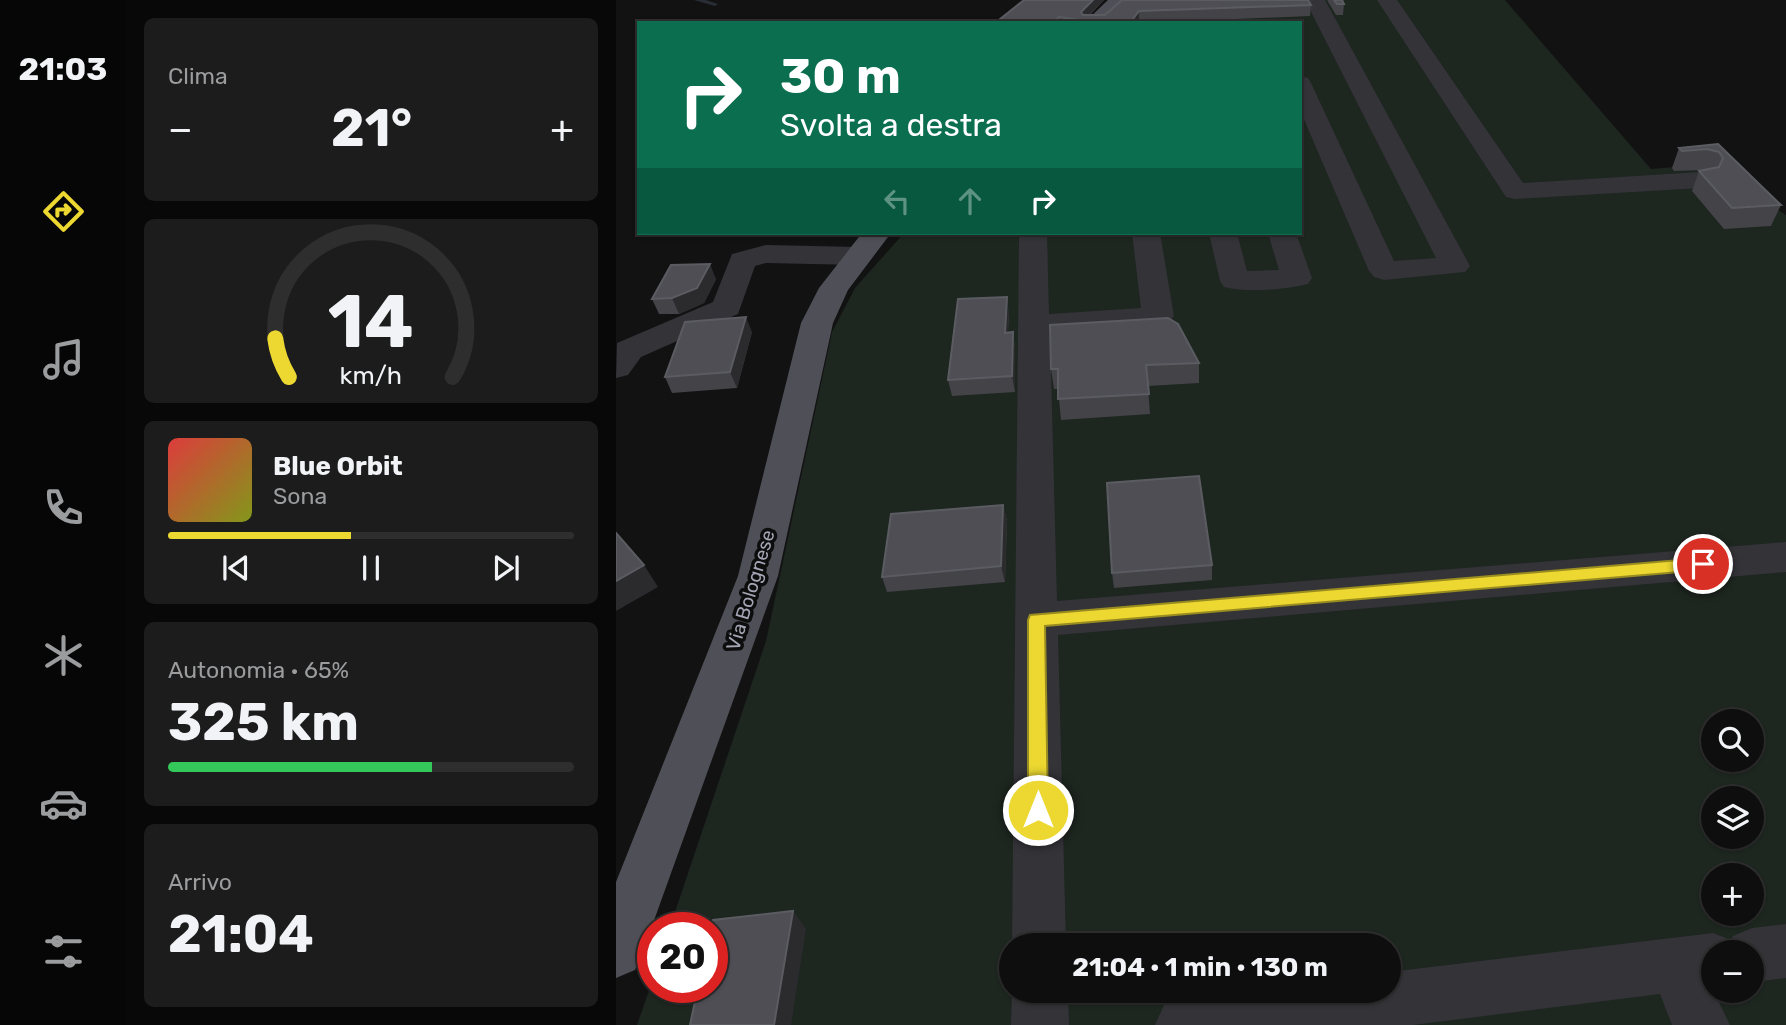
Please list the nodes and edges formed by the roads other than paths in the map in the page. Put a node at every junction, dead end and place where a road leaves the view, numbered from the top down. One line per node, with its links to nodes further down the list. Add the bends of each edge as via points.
1 (1120, 0): 4 (main road)
2 (1315, 0): 5 (lane, via 1455,266 1384,271)
3 (1387, 0): 6 (lane, via 1515,191)
4 (1096, 21)
5 (1302, 87)
6 (1700, 180)
7 (1033, 235): 12 (lane)
8 (1146, 235): 12 (lane, via 1158,316)
9 (1224, 235): 10 (lane, via 1235,281 1297,278)
10 (1283, 235)
11 (868, 244): 13 (lane, via 742,260 727,307 629,350); 17 (main road, Via Bolognese, via 834,288 817,323 758,576)
12 (1034, 324): 15 (lane)
13 (616, 368)
14 (1786, 557): 15 (lane)
15 (1036, 620): 16 (lane)
16 (1040, 933)
17 (616, 951)
18 (1786, 951): 19 (lane)
19 (1764, 954)
20 (1694, 962): 23 (lane); 24 (lane)
21 (1040, 1003): 22 (lane)
22 (1040, 1025)
23 (1184, 1025)
24 (1702, 1025)

